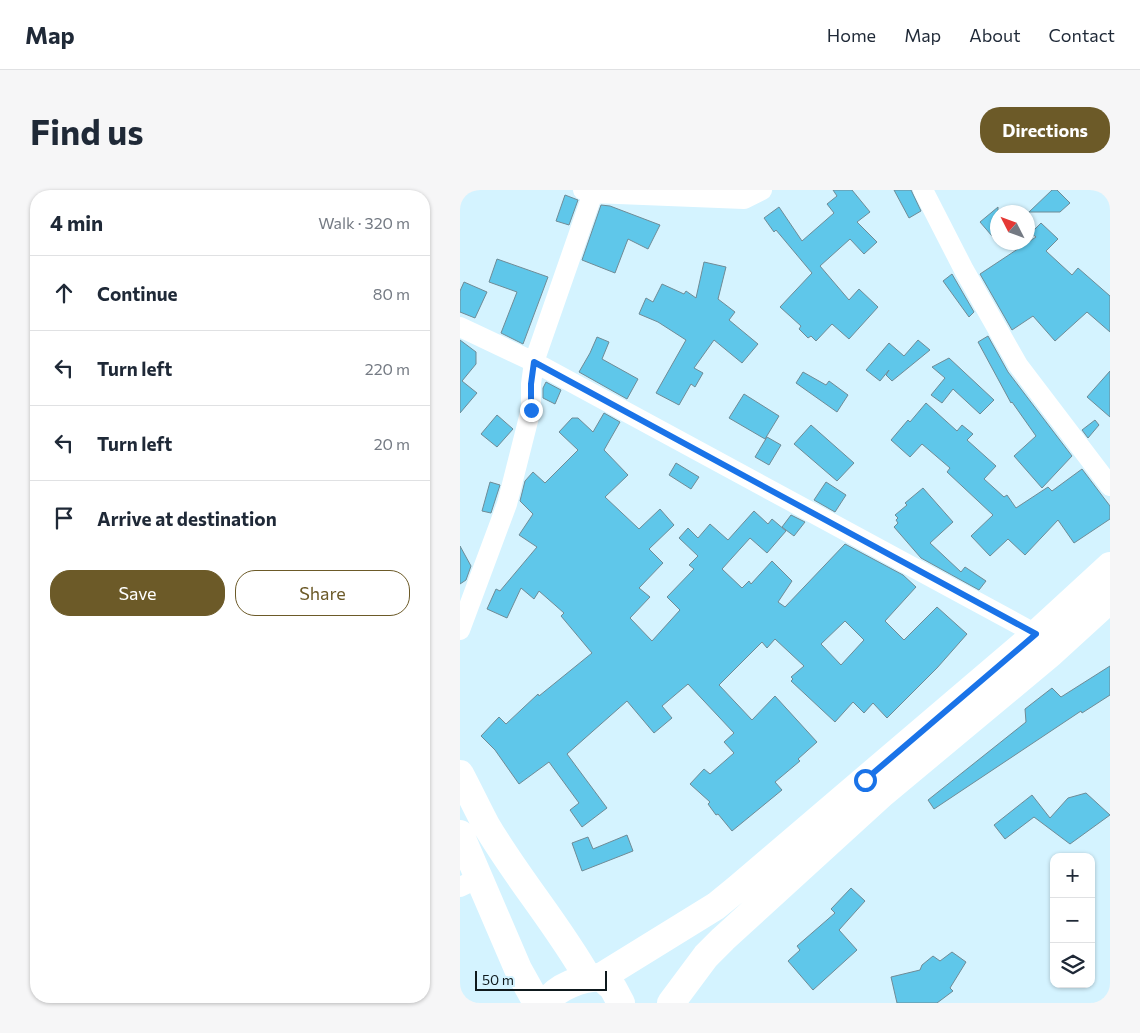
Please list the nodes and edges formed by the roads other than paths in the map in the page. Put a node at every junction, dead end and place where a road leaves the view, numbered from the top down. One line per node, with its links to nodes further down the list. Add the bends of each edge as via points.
1 (762, 190): 3 (street, via 744,199)
2 (923, 190): 6 (street, via 1018,364)
3 (590, 191): 5 (street)
4 (460, 327): 5 (street)
5 (534, 362): 9 (street, via 531,410 507,504); 10 (street)
6 (1110, 486)
7 (1110, 566): 10 (main road)
8 (1110, 599): 18 (main road, via 1051,653 883,793 723,939)
9 (460, 630)
10 (1036, 634): 14 (main road, via 716,906)
11 (460, 774): 14 (main road, via 486,825 555,928)
12 (460, 834): 13 (main road)
13 (470, 882): 15 (main road)
14 (595, 978): 16 (main road, via 557,992); 17 (main road, via 613,988)
15 (537, 1003)
16 (546, 1003)
17 (622, 1003)
18 (671, 1003)

